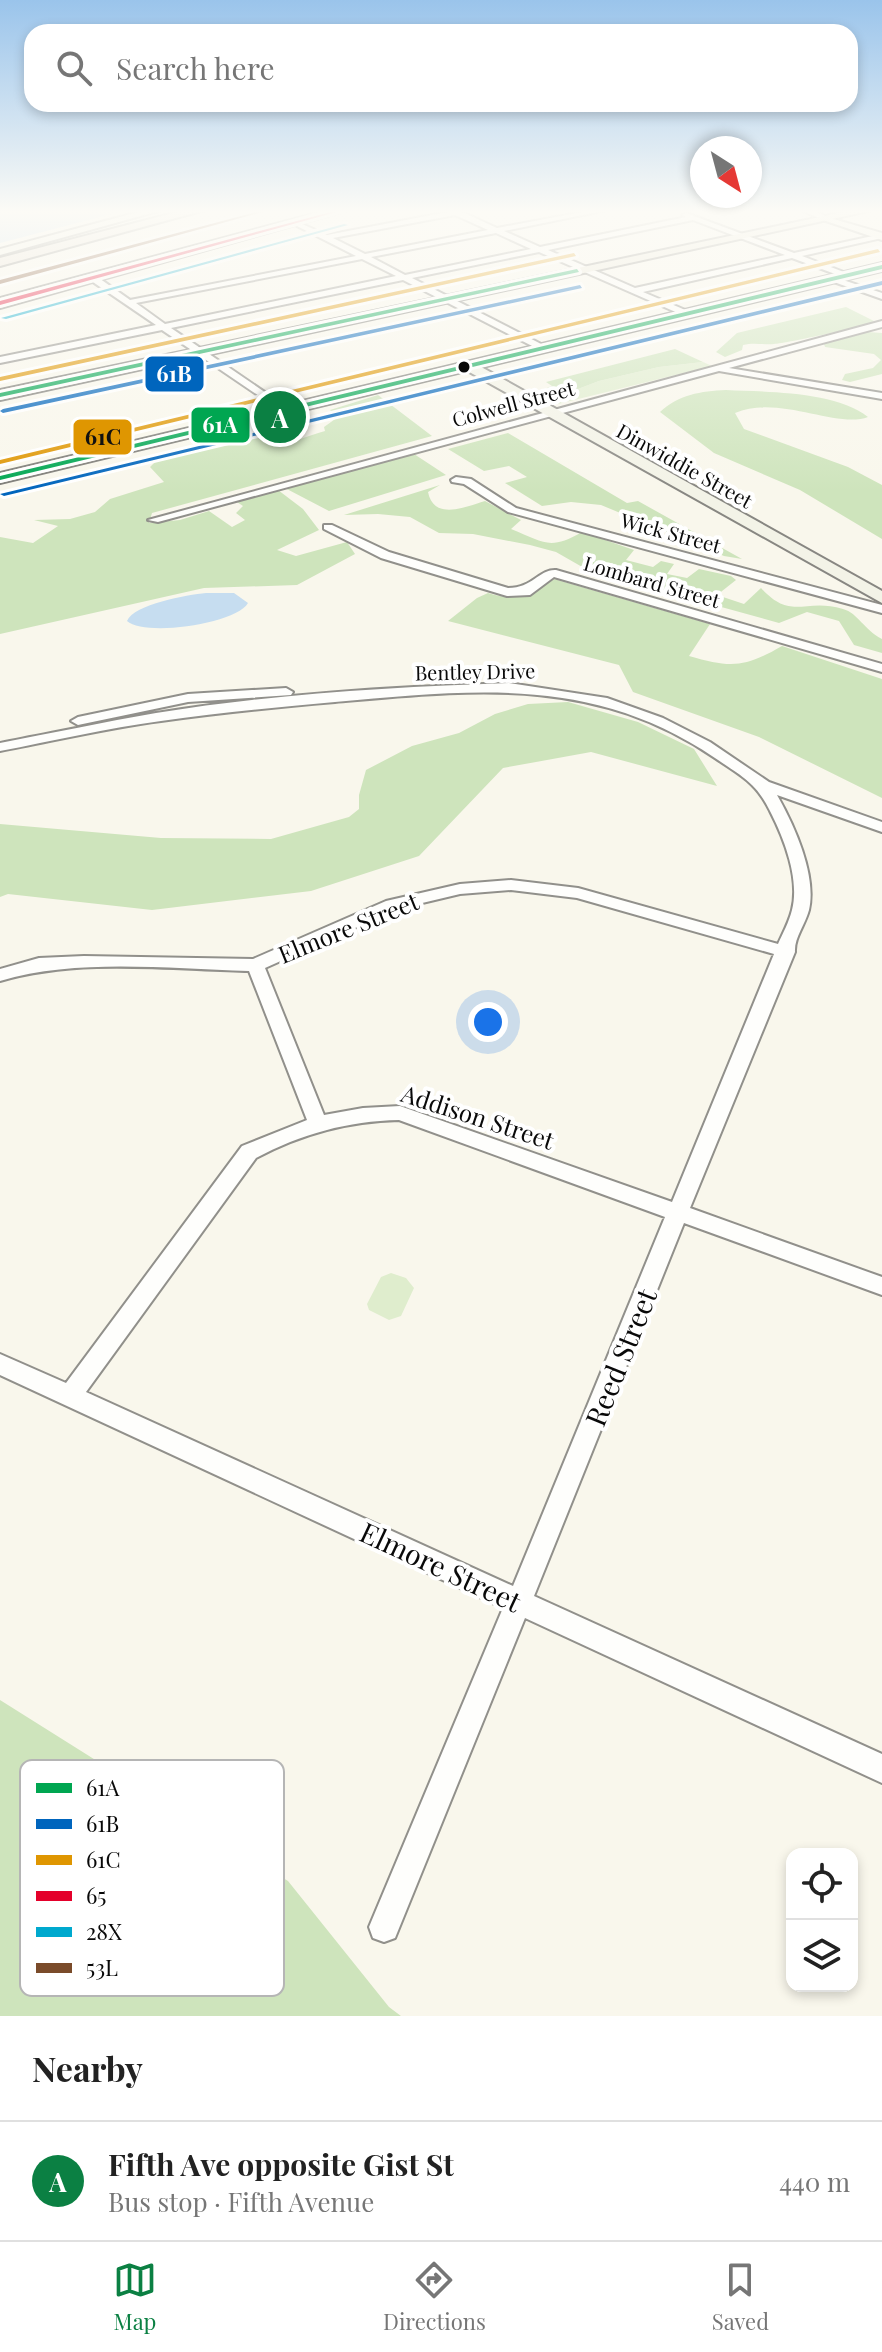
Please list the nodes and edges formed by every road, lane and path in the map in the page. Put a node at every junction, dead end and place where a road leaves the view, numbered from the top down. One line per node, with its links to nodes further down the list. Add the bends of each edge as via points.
1 (133, 304): 9 (street)
2 (272, 304): 9 (street)
3 (424, 304): 11 (main road)
4 (458, 304): 10 (street)
5 (665, 304): 7 (street)
6 (728, 304): 7 (main road)
7 (687, 314): 10 (main road)
8 (882, 324): 14 (street, Colwell Street)
9 (165, 326): 11 (street); 12 (street)
10 (542, 348): 13 (main road)
11 (201, 352): 15 (main road); 17 (street)
12 (0, 360)
13 (469, 366): 17 (main road); 18 (street, Dinwiddie Street)
14 (716, 369): 16 (street); 18 (street, Colwell Street)
15 (0, 395)
16 (882, 396)
17 (284, 410): 19 (main road)
18 (551, 412): 21 (street, Colwell Street); 23 (street, Dinwiddie Street)
19 (0, 478)
20 (456, 480): 24 (street, Wick Street, via 467,481 512,510)
21 (154, 520)
22 (328, 527): 25 (street, Lombard Street, via 385,555 507,592 526,592 552,573)
23 (882, 598)
24 (882, 609)
25 (882, 668)
26 (5, 746): 27 (street, Bentley Drive, via 158,717 357,695 509,687 607,702 658,721)
27 (764, 785): 28 (street); 29 (street, Reed Street, via 793,839 801,877 801,909)
28 (882, 827)
29 (786, 952): 30 (street, Elmore Street, via 578,893 511,885 460,889 392,905); 33 (street, Reed Street)
30 (255, 965): 31 (street, Elmore Street, via 84,962 39,964); 32 (street)
31 (0, 975)
32 (319, 1126): 33 (street, Addison Street, via 378,1112 400,1113); 36 (street, Addison Street, via 272,1138 249,1152)
33 (679, 1214): 34 (street, Addison Street); 37 (street, Reed Street)
34 (882, 1286)
35 (0, 1364): 36 (street, Elmore Street)
36 (71, 1395): 37 (street, Elmore Street)
37 (519, 1602): 38 (street, Elmore Street); 39 (street, Reed Street)
38 (882, 1769)
39 (384, 1927)

